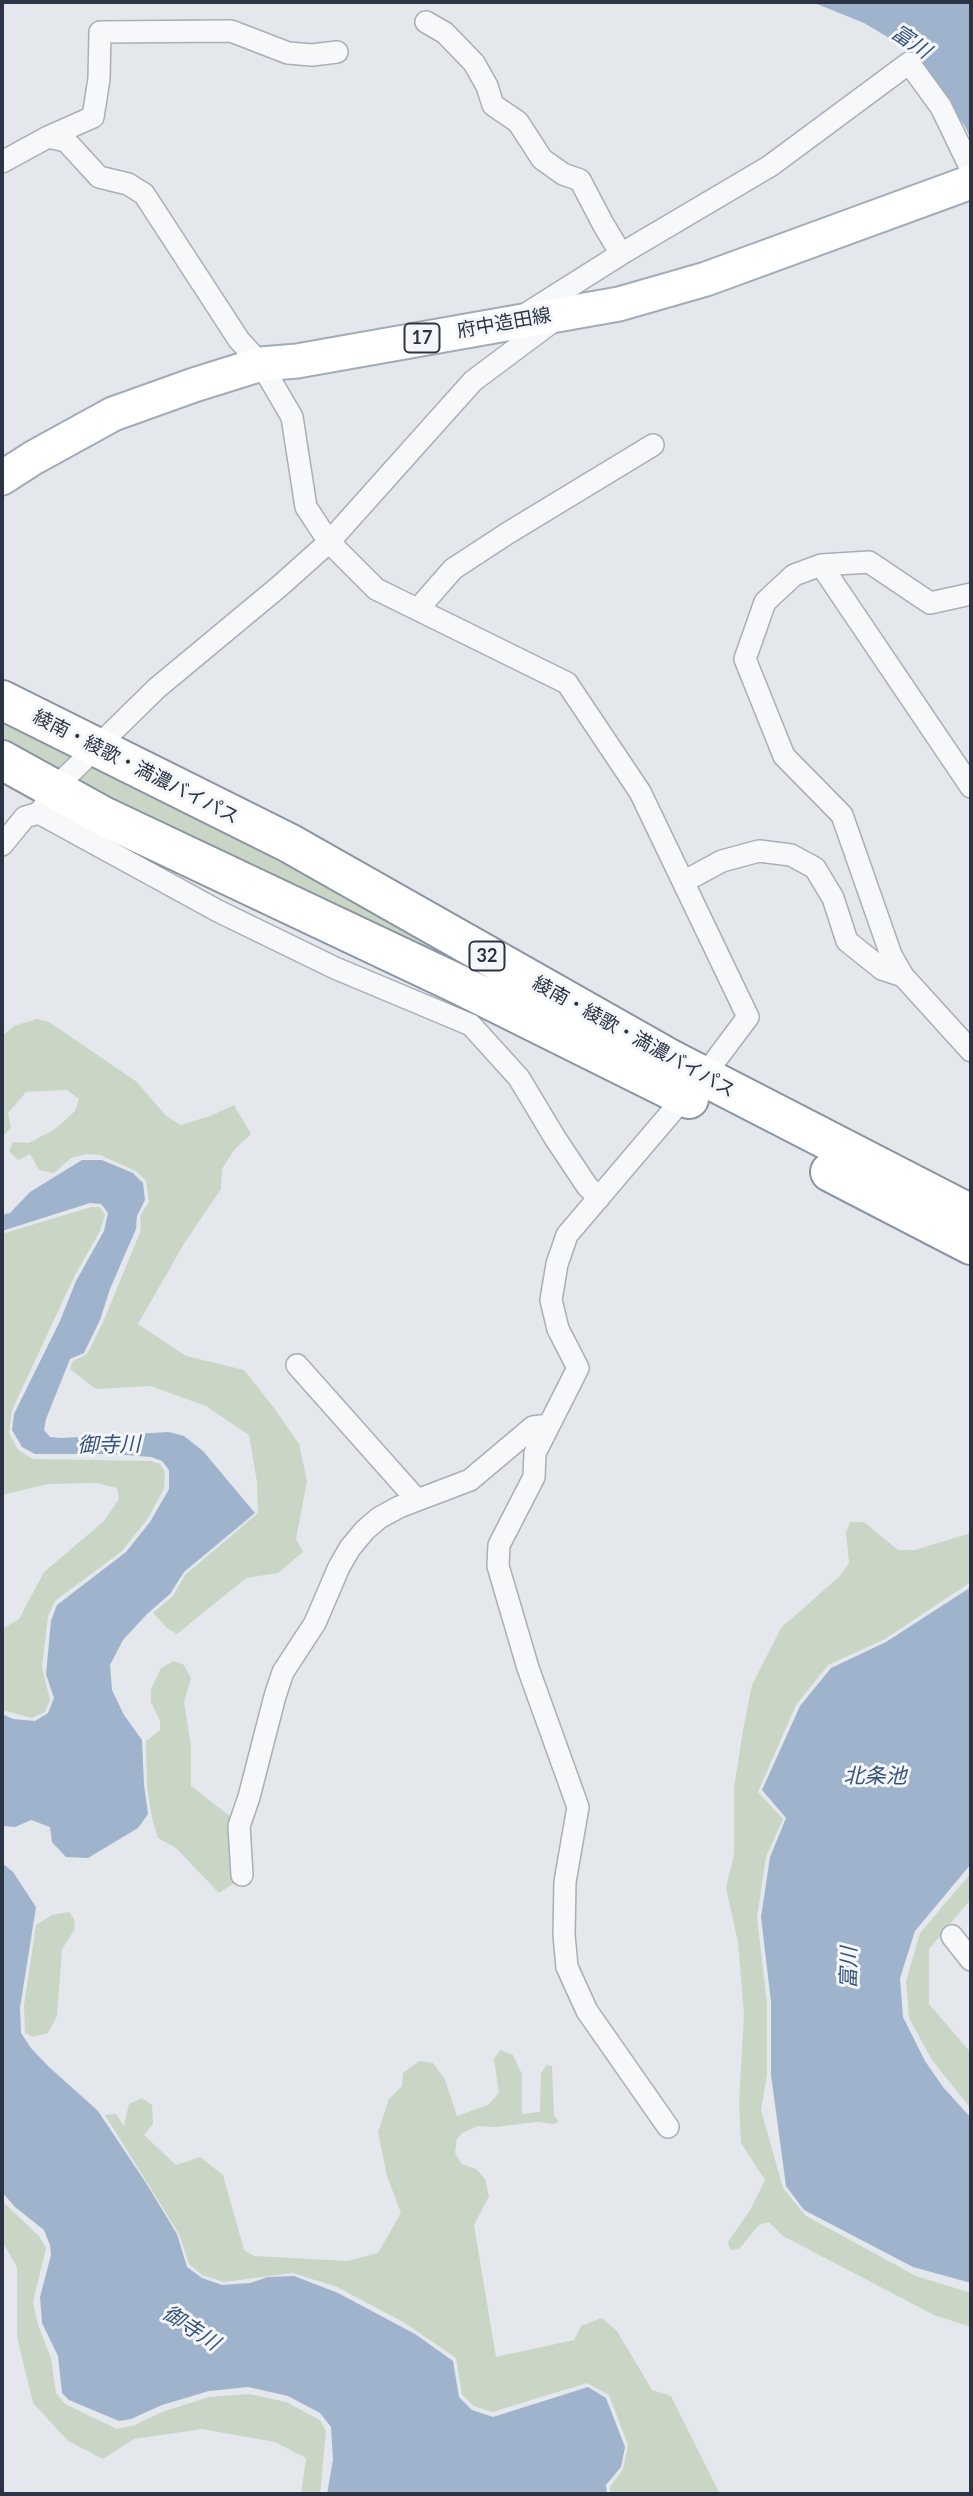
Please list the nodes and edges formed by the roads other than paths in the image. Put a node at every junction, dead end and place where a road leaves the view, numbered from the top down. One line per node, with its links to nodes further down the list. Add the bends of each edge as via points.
1 (426, 22): 7 (street, via 445,33 474,63 493,106 518,122 542,159 580,180)
2 (337, 52): 3 (street, via 288,53 231,31 100,32 93,117)
3 (48, 137): 4 (street); 10 (street, via 66,141 99,177 128,184 144,194 239,340)
4 (2, 162)
5 (971, 169): 7 (street, via 941,107 909,63 770,166)
6 (971, 182): 8 (main road, 府中造田線 / 17, via 706,279 619,304)
7 (621, 254): 9 (street)
8 (564, 313): 9 (main road, 府中造田線 / 17); 13 (street, via 473,381)
9 (515, 321): 10 (main road, 府中造田線 / 17)
10 (261, 364): 12 (main road, 府中造田線 / 17, via 113,414); 13 (street, via 292,417 306,507)
11 (653, 445): 16 (street, via 453,569)
12 (2, 478)
13 (329, 542): 16 (street, via 376,589); 18 (street, via 157,688)
14 (821, 565): 15 (street, via 869,562 930,603); 20 (street); 24 (street, via 794,575 765,602 745,659 784,756 842,816 891,955)
15 (971, 594)
16 (419, 608): 23 (street, via 567,683 640,792)
17 (2, 700): 18 (highway, 綾南・綾歌・満濃バイパス / 32)
18 (98, 747): 21 (street); 26 (highway, 綾南・綾歌・満濃バイパス / 32, via 289,843)
19 (2, 760): 21 (highway, 綾南・綾歌・満濃バイパス / 32)
20 (971, 787)
21 (48, 801): 22 (street, via 25,817); 26 (highway, 綾南・綾歌・満濃バイパス / 32, via 105,817 460,985); 27 (street, via 229,917 471,1025 519,1077 555,1138)
22 (2, 845)
23 (685, 881): 24 (street, via 722,861 759,851 791,855 815,868 833,898 847,941 883,969); 26 (street, via 748,1017)
24 (903, 976): 25 (street)
25 (969, 1046)
26 (693, 1087): 27 (street); 28 (highway, 綾南・綾歌・満濃バイパス / 32); 29 (highway, 綾南・綾歌・満濃バイパス / 32)
27 (599, 1198): 31 (street, via 567,1236 557,1264 551,1300 558,1329 578,1368)
28 (971, 1214)
29 (971, 1245)
30 (297, 1365): 32 (street)
31 (549, 1425): 32 (street, via 533,1427 470,1480); 36 (street, via 535,1453 534,1477 499,1545 498,1566 528,1668 578,1807 565,1882 567,1967 587,2011)
32 (417, 1500): 33 (street, via 379,1518 350,1548 315,1623 283,1672 239,1826)
33 (242, 1875)
34 (952, 1936): 35 (street)
35 (971, 1960)
36 (668, 2127)

